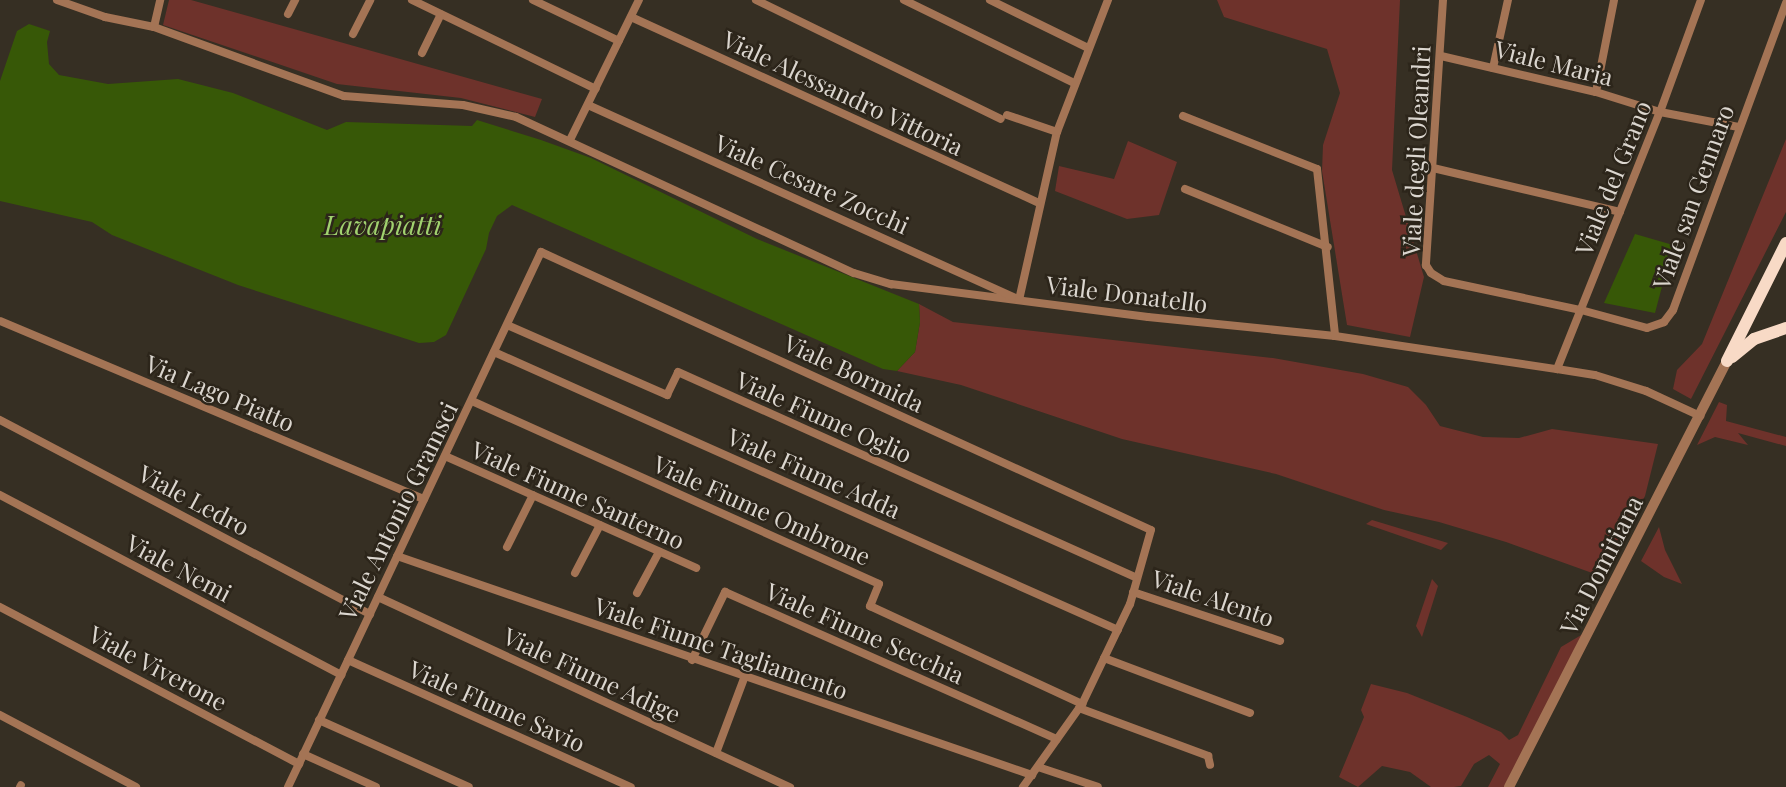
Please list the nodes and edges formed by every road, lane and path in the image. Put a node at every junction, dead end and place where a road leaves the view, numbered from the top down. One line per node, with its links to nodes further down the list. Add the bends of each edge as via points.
1 (57, 0): 20 (street, Viale Donatello, via 105,17)
2 (160, 0): 20 (street)
3 (295, 0): 17 (street)
4 (370, 0): 21 (street)
5 (412, 0): 18 (street)
6 (533, 0): 22 (street)
7 (639, 0): 19 (street)
8 (756, 0): 34 (street, via 1004,117)
9 (904, 0): 27 (street)
10 (990, 0): 23 (street)
11 (1108, 0): 23 (street)
12 (1443, 0): 25 (street, Viale degli Oleandri)
13 (1508, 0): 26 (street)
14 (1614, 0): 29 (street)
15 (1701, 0): 31 (street, Viale del Grano)
16 (1786, 3): 33 (street, Viale san Gennaro)
17 (288, 14)
18 (441, 14): 24 (street); 28 (street)
19 (631, 17): 22 (street); 38 (street, Viale Alessandro Vittoria)
20 (154, 27): 35 (street, Viale Donatello, via 345,96 463,105 516,117)
21 (353, 34)
22 (619, 41): 28 (street)
23 (1088, 48): 27 (street)
24 (422, 53)
25 (1441, 56): 26 (street, Viale Maria); 36 (street, Viale degli Oleandri)
26 (1493, 68): 29 (street, Viale Maria)
27 (1074, 83): 34 (street)
28 (596, 89): 30 (street)
29 (1596, 92): 31 (street, Viale Maria)
30 (588, 105): 35 (street); 43 (street, Viale Cesare Zocchi)
31 (1660, 112): 33 (street, Viale Maria); 39 (street, Viale del Grano)
32 (1183, 116): 41 (street, via 1317,169)
33 (1740, 127): 44 (street, Viale san Gennaro, via 1673,310 1664,322 1647,328)
34 (1057, 132): 38 (street)
35 (570, 140): 43 (street, Viale Donatello, via 854,273 891,284)
36 (1433, 168): 39 (street); 44 (street, Viale degli Oleandri, via 1426,264 1431,274 1444,281)
37 (1185, 189): 41 (street)
38 (1039, 204): 43 (street)
39 (1620, 212): 44 (street, Viale del Grano)
40 (1786, 243): 50 (highway)
41 (1328, 247): 48 (street)
42 (541, 252): 46 (street, Viale Antonio Gramsci); 65 (street, Viale Bormida, via 1151,530)
43 (1018, 300): 48 (street, Viale Donatello)
44 (1581, 310): 51 (street, Viale del Grano)
45 (0, 321): 58 (street, Via Lago Piatto)
46 (507, 325): 49 (street, Viale Antonio Gramsci); 65 (street, Viale Fiume Oglio, via 667,395 678,372)
47 (1786, 328): 50 (highway, via 1754,339)
48 (1335, 336): 51 (street, Viale Donatello)
49 (494, 352): 52 (street, Viale Antonio Gramsci); 71 (street, Viale Fiume Adda)
50 (1727, 361): 53 (street, Via Domitiana)
51 (1557, 369): 53 (street, Viale Donatello, via 1633,387)
52 (472, 401): 55 (street, Viale Antonio Gramsci); 78 (street, Viale Fiume Ombrone, via 879,584 870,606)
53 (1700, 416): 96 (street, Via Domitiana)
54 (0, 420): 70 (street, Viale Ledro)
55 (445, 456): 57 (street, Viale Fiume Santerno); 58 (street, Viale Antonio Gramsci)
56 (0, 495): 76 (street, Viale Nemi)
57 (533, 495): 59 (street, Viale Fiume Santerno); 60 (street)
58 (424, 499): 62 (street, Viale Antonio Gramsci)
59 (600, 525): 61 (street, Viale Fiume Santerno); 64 (street)
60 (507, 547)
61 (659, 552): 63 (street, Viale Fiume Santerno); 67 (street)
62 (397, 556): 68 (street, Viale Antonio Gramsci); 75 (street, Viale Fiume Tagliamento)
63 (696, 568)
64 (575, 573)
65 (1137, 578): 66 (street)
66 (1133, 592): 71 (street); 72 (street, Viale Alento)
67 (637, 593)
68 (378, 597): 70 (street, Viale Antonio Gramsci); 83 (street, Viale Fiume Adige)
69 (0, 607): 85 (street, Viale Viverone)
70 (370, 614): 74 (street, Viale Antonio Gramsci)
71 (1118, 630): 73 (street)
72 (1280, 641)
73 (1104, 658): 78 (street); 79 (street)
74 (348, 660): 76 (street, Viale Antonio Gramsci); 92 (street, Viale FIume Savio)
75 (692, 660): 77 (street, Viale Fiume Tagliamento); 82 (street, Viale Fiume Secchia, via 725,592)
76 (341, 675): 81 (street, Viale Antonio Gramsci)
77 (745, 676): 83 (street); 87 (street, Viale Fiume Tagliamento)
78 (1080, 706): 82 (street); 86 (street, via 1209,756)
79 (1250, 713)
80 (0, 715): 88 (street)
81 (319, 720): 84 (street, Viale Antonio Gramsci); 91 (street)
82 (1057, 739): 87 (street)
83 (716, 753): 93 (street, Viale Fiume Adige)
84 (303, 754): 85 (street, Viale Antonio Gramsci); 90 (street)
85 (299, 764): 89 (street, Viale Antonio Gramsci)
86 (1210, 765)
87 (1035, 771): 94 (street); 95 (street, Viale Fiume Tagliamento)
88 (136, 787)
89 (288, 787)
90 (376, 787)
91 (469, 787)
92 (631, 787)
93 (790, 787)
94 (1023, 787)
95 (1098, 787)
96 (1509, 787)

